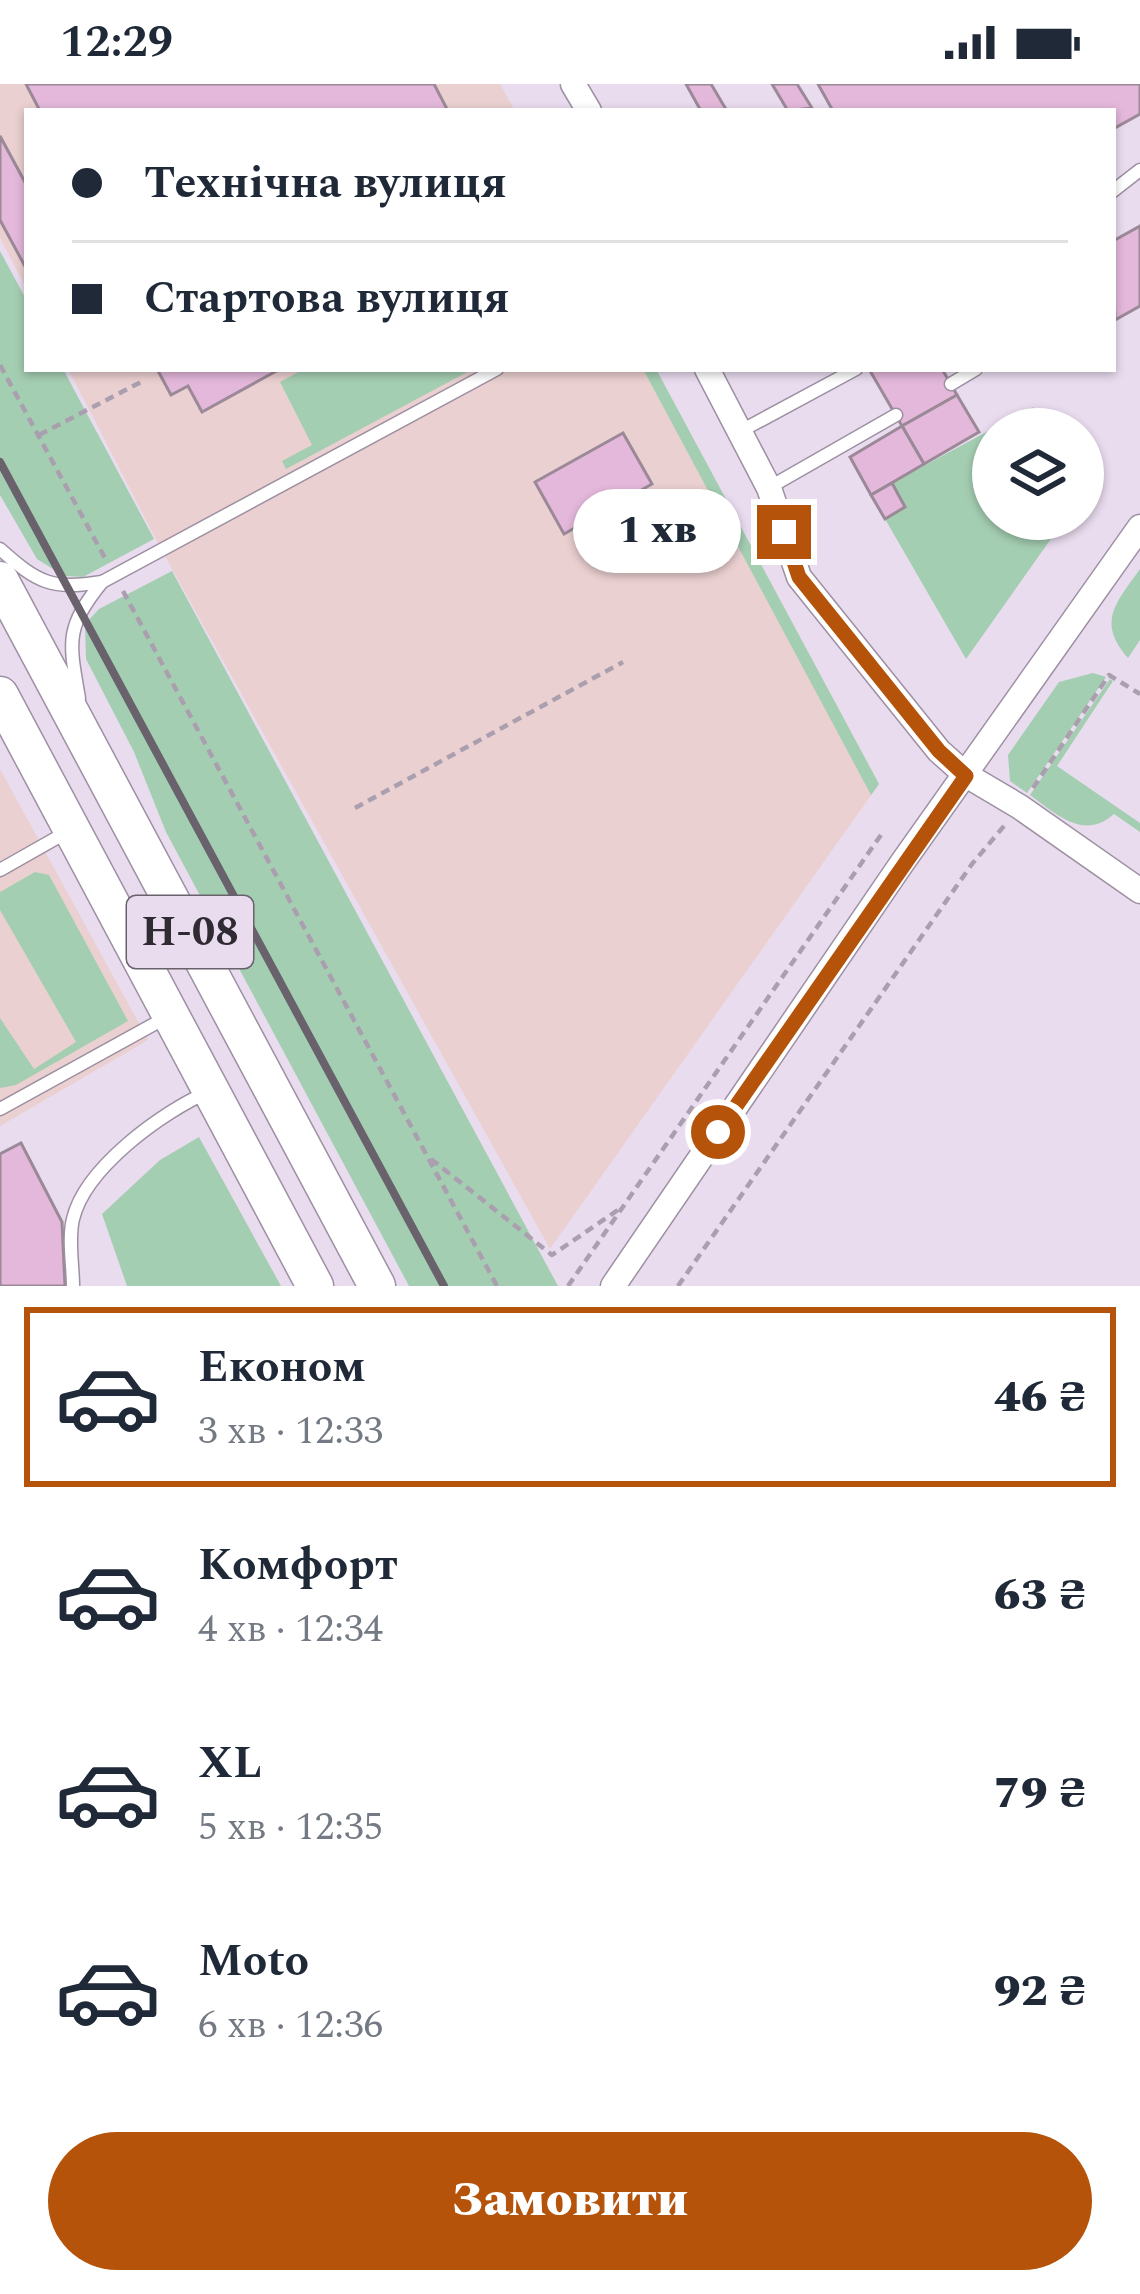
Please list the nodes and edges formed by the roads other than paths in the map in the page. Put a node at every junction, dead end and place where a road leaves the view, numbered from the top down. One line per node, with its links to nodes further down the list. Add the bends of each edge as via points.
1 (491, 372): 11 (lane)
2 (709, 372): 7 (street)
3 (850, 372): 7 (lane)
4 (971, 372): 5 (lane)
5 (951, 384)
6 (896, 415): 8 (lane)
7 (739, 432): 8 (street)
8 (769, 488): 15 (street, via 799,577)
9 (1140, 527): 15 (street)
10 (0, 549): 11 (lane, via 46,583)
11 (108, 579): 14 (lane, via 79,610 71,636)
12 (0, 580): 14 (main road, Н-08)
13 (0, 695): 16 (main road, Н-08)
14 (85, 734): 24 (main road, Н-08)
15 (966, 776): 18 (street); 25 (street)
16 (72, 829): 17 (lane); 19 (main road, Н-08)
17 (0, 870)
18 (1140, 891)
19 (171, 1015): 20 (main road, Н-08); 21 (lane)
20 (211, 1090): 22 (lane, via 180,1104 106,1164 87,1190 73,1220); 23 (main road, Н-08)
21 (0, 1109)
22 (73, 1286)
23 (315, 1286)
24 (377, 1286)
25 (613, 1286)

